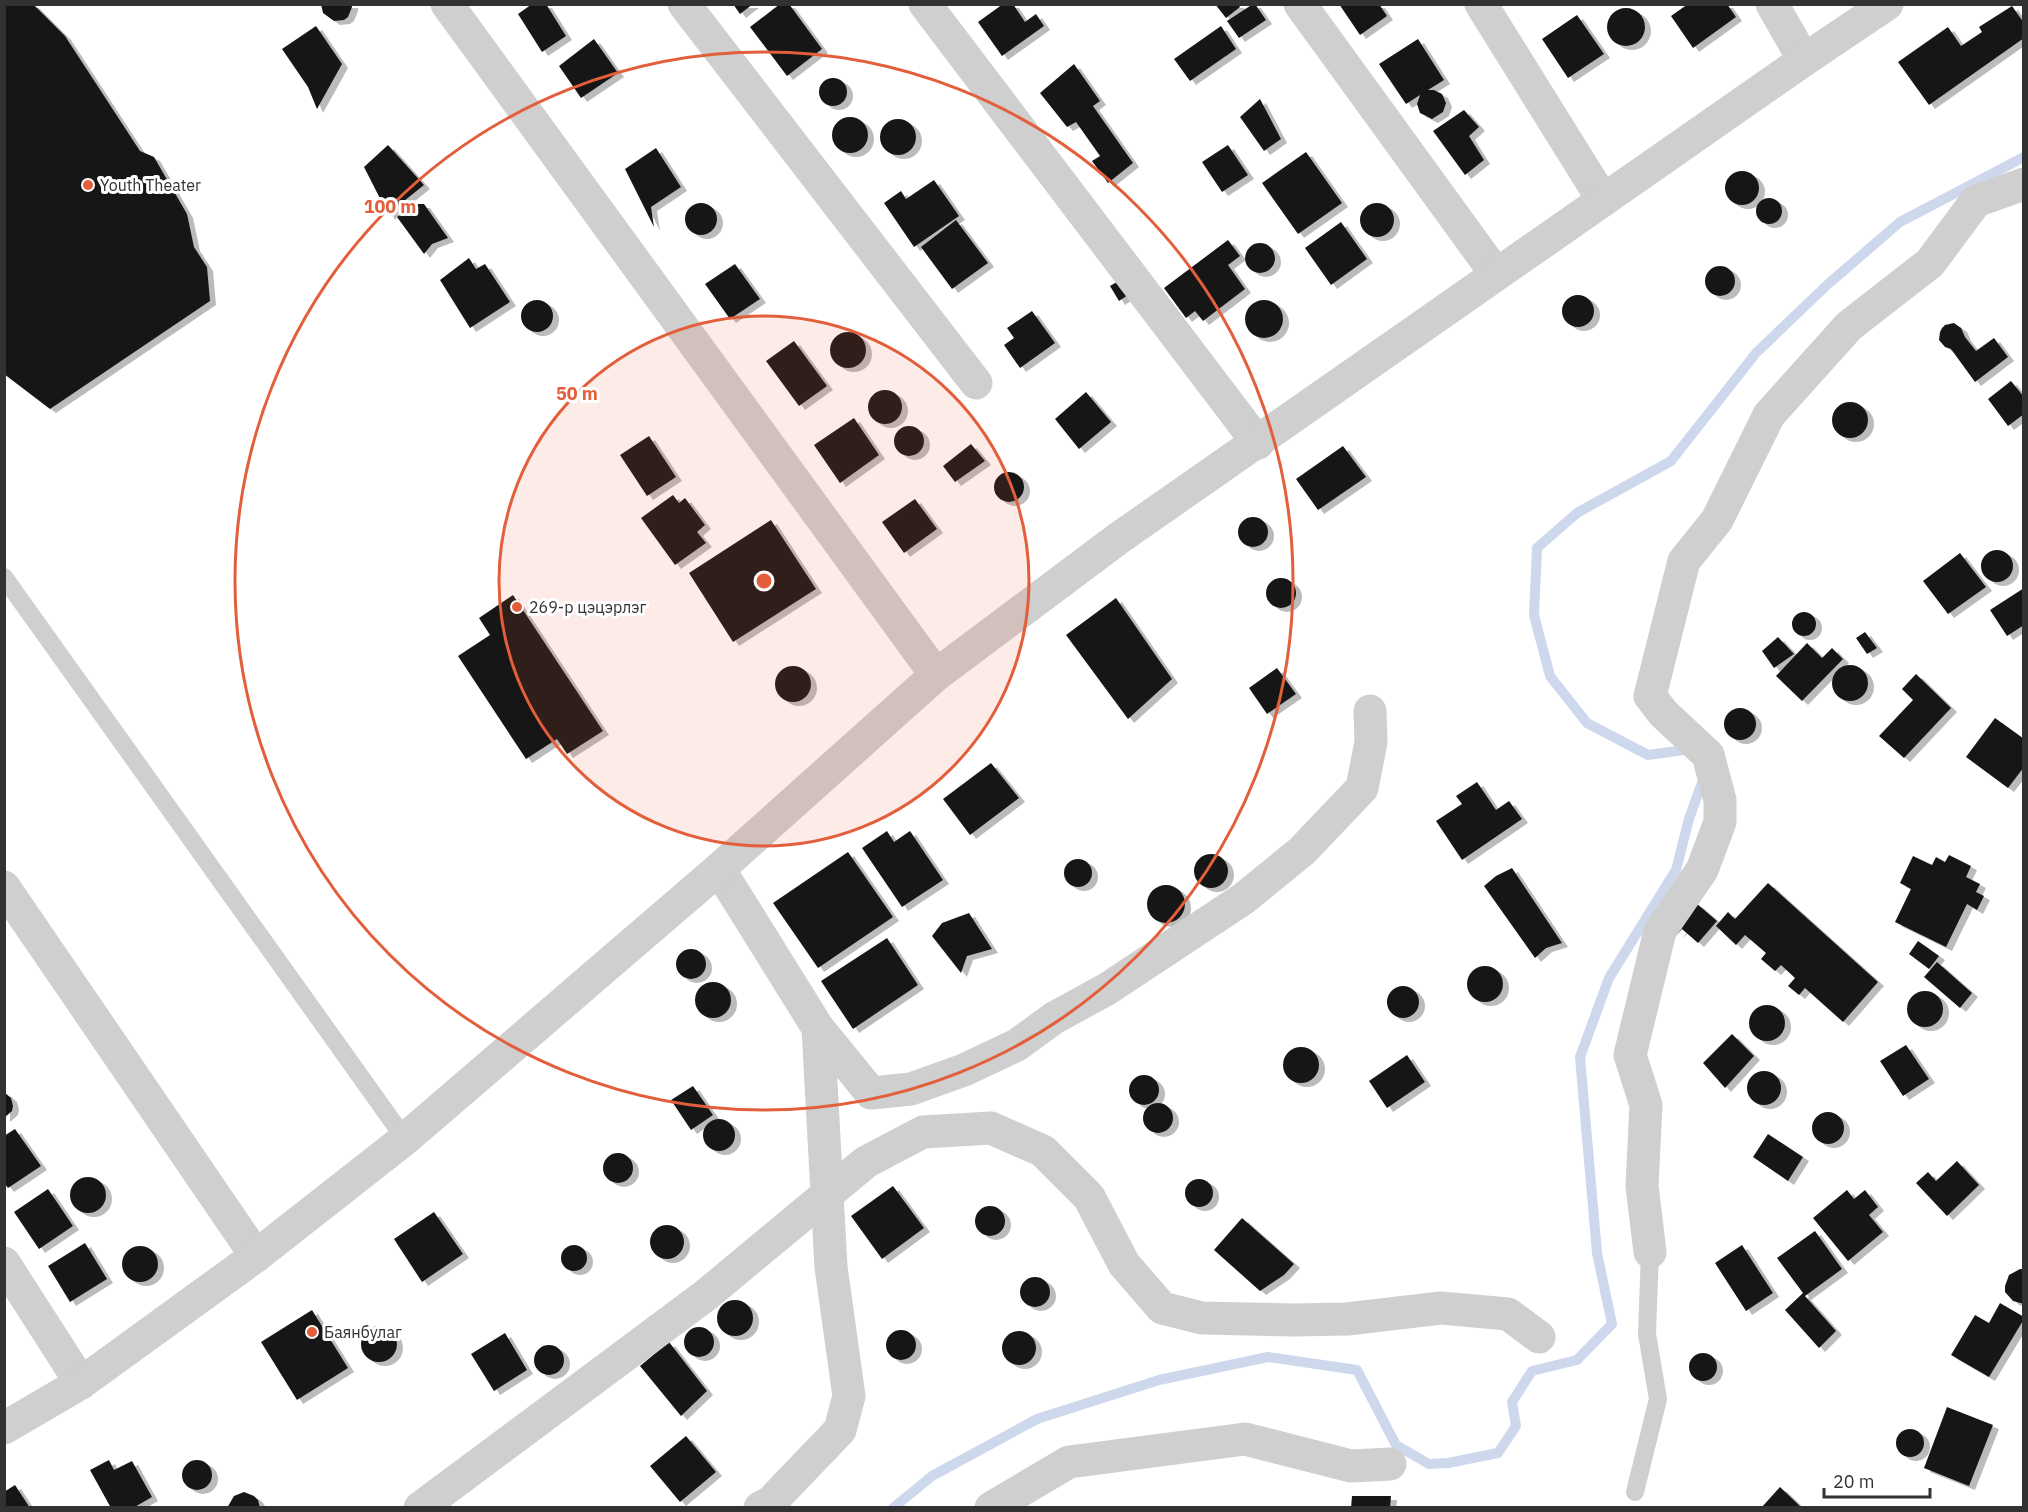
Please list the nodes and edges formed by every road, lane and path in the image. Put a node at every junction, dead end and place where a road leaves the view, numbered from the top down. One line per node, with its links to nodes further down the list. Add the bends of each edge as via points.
1 (447, 4): 15 (street)
2 (684, 4): 12 (street)
3 (925, 4): 13 (street)
4 (1300, 4): 11 (street)
5 (1481, 4): 10 (street)
6 (1772, 4): 8 (street)
7 (1887, 4): 8 (street)
8 (1804, 60): 10 (street)
9 (2024, 184): 22 (street, via 1976,201 1930,263 1849,326 1769,415 1718,520 1684,561 1650,696 1663,714 1708,755 1720,800 1720,822 1702,870 1660,932 1630,1055 1646,1105 1642,1186)
10 (1603, 200): 11 (street)
11 (1496, 274): 13 (street)
12 (976, 383)
13 (1258, 443): 15 (street, via 1119,538)
14 (4, 578): 20 (lane)
15 (936, 675): 17 (street)
16 (1370, 711): 19 (street, via 1371,742 1362,788 1302,851 1243,899 1017,1045 911,1089 871,1093)
17 (719, 869): 19 (street); 20 (street)
18 (4, 887): 23 (street)
19 (818, 1028): 21 (street)
20 (405, 1138): 23 (street)
21 (826, 1194): 25 (street, via 866,1162 923,1132 992,1128 1043,1151 1089,1197 1124,1264 1162,1308 1202,1318 1294,1320 1347,1319 1441,1308 1508,1314); 30 (street, via 831,1267 849,1396 840,1430); 31 (street, via 706,1295)
22 (1650, 1252): 29 (lane, via 1647,1334 1658,1399)
23 (256, 1256): 26 (street)
24 (4, 1263): 26 (street)
25 (1539, 1337)
26 (81, 1383): 27 (street)
27 (4, 1428)
28 (1390, 1464): 32 (street, via 1351,1466 1245,1439 1069,1462)
29 (1635, 1492)
30 (767, 1506)
31 (420, 1508)
32 (991, 1508)

